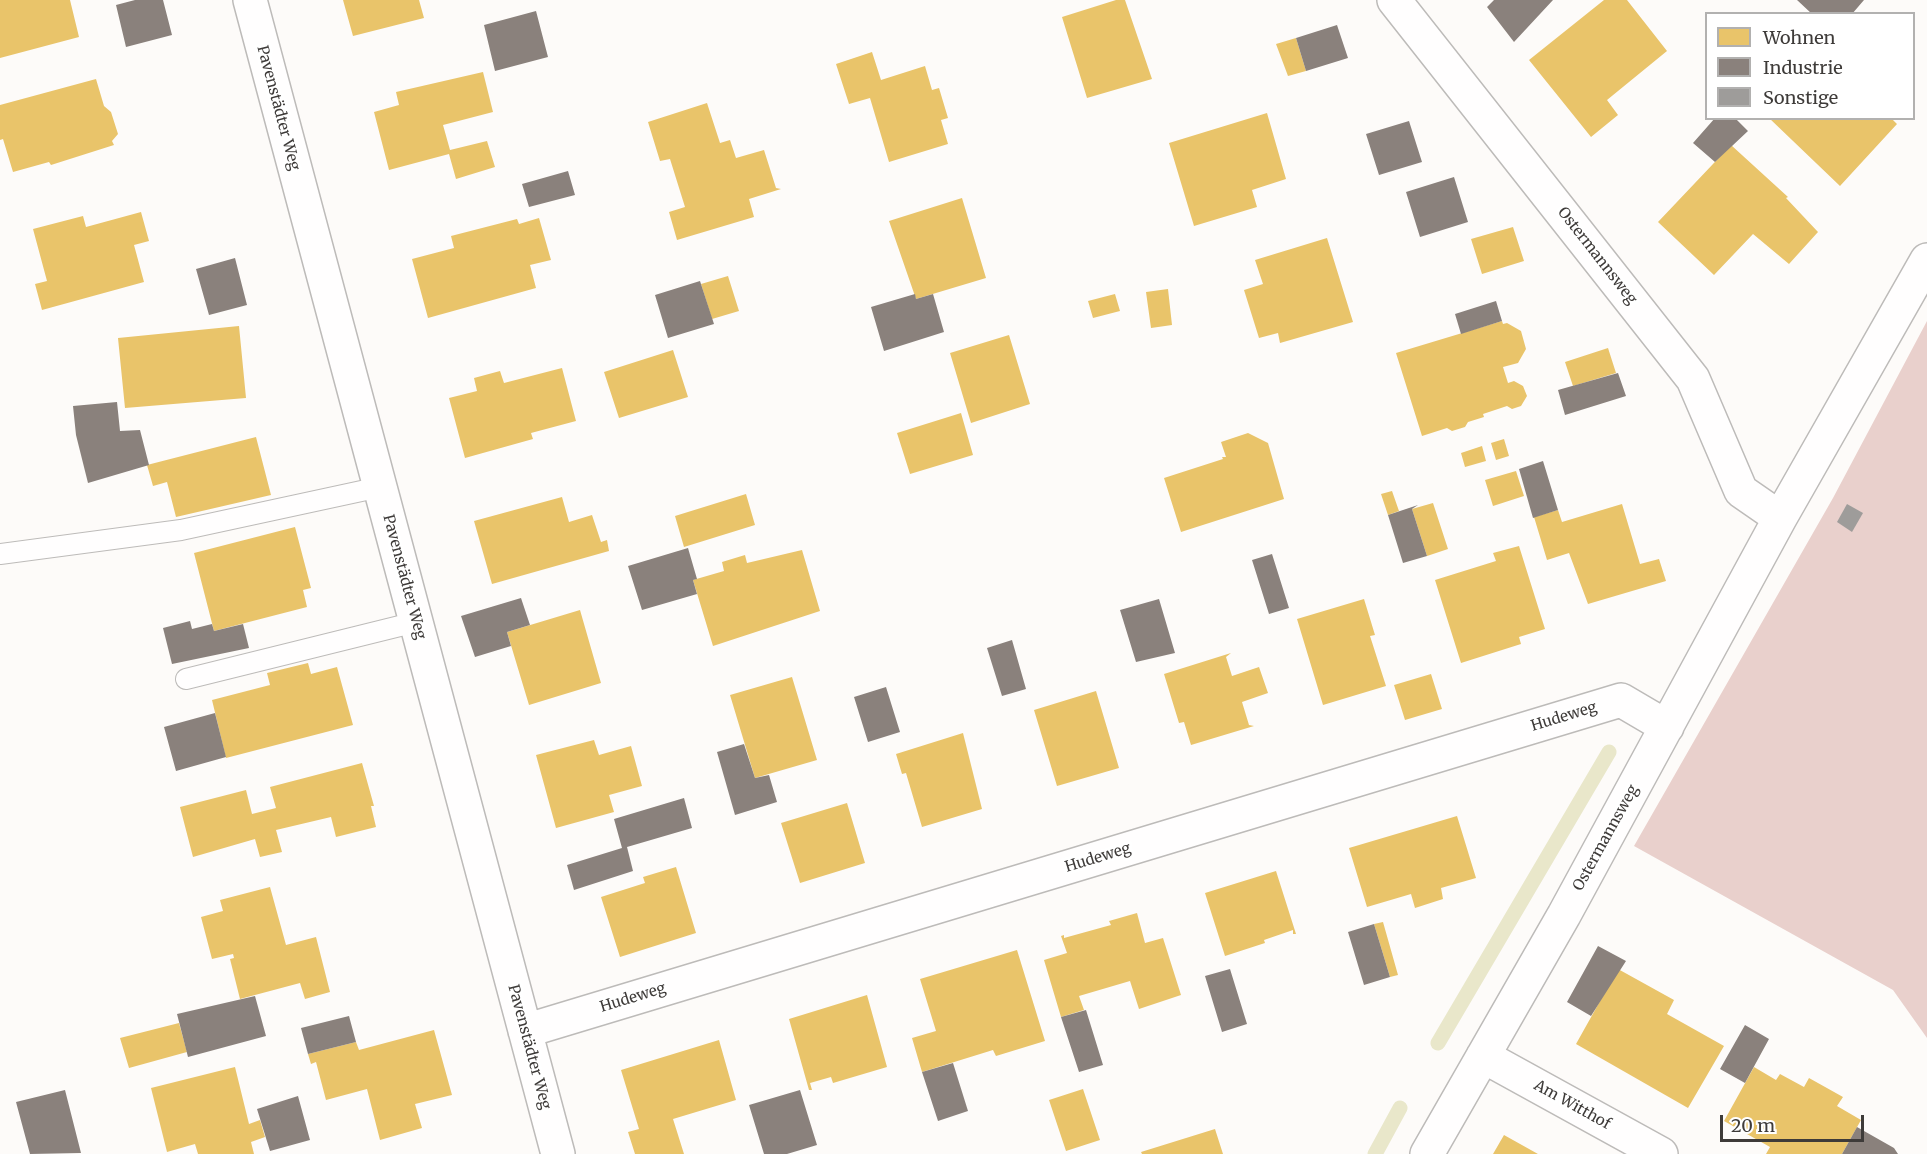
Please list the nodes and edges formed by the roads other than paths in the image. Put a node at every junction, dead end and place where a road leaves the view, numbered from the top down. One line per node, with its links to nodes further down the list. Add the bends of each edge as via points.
1 (250, 0): 4 (street, Pavenstädter Weg)
2 (1394, 0): 5 (street, Ostermannsweg, via 1693,379 1741,491)
3 (1927, 260): 5 (street, Ostermannsweg)
4 (380, 487): 6 (lane, via 181,530); 7 (street, Pavenstädter Weg)
5 (1780, 518): 9 (street, Ostermannsweg)
6 (0, 554)
7 (416, 622): 8 (lane); 10 (street, Pavenstädter Weg)
8 (186, 679)
9 (1667, 727): 10 (street, Hudeweg, via 1621,700); 11 (street, Ostermannsweg)
10 (525, 1031): 12 (street, Pavenstädter Weg)
11 (1482, 1056): 13 (street, Ostermannsweg); 14 (street, Am Witthof)
12 (558, 1154)
13 (1427, 1154)
14 (1661, 1154)

